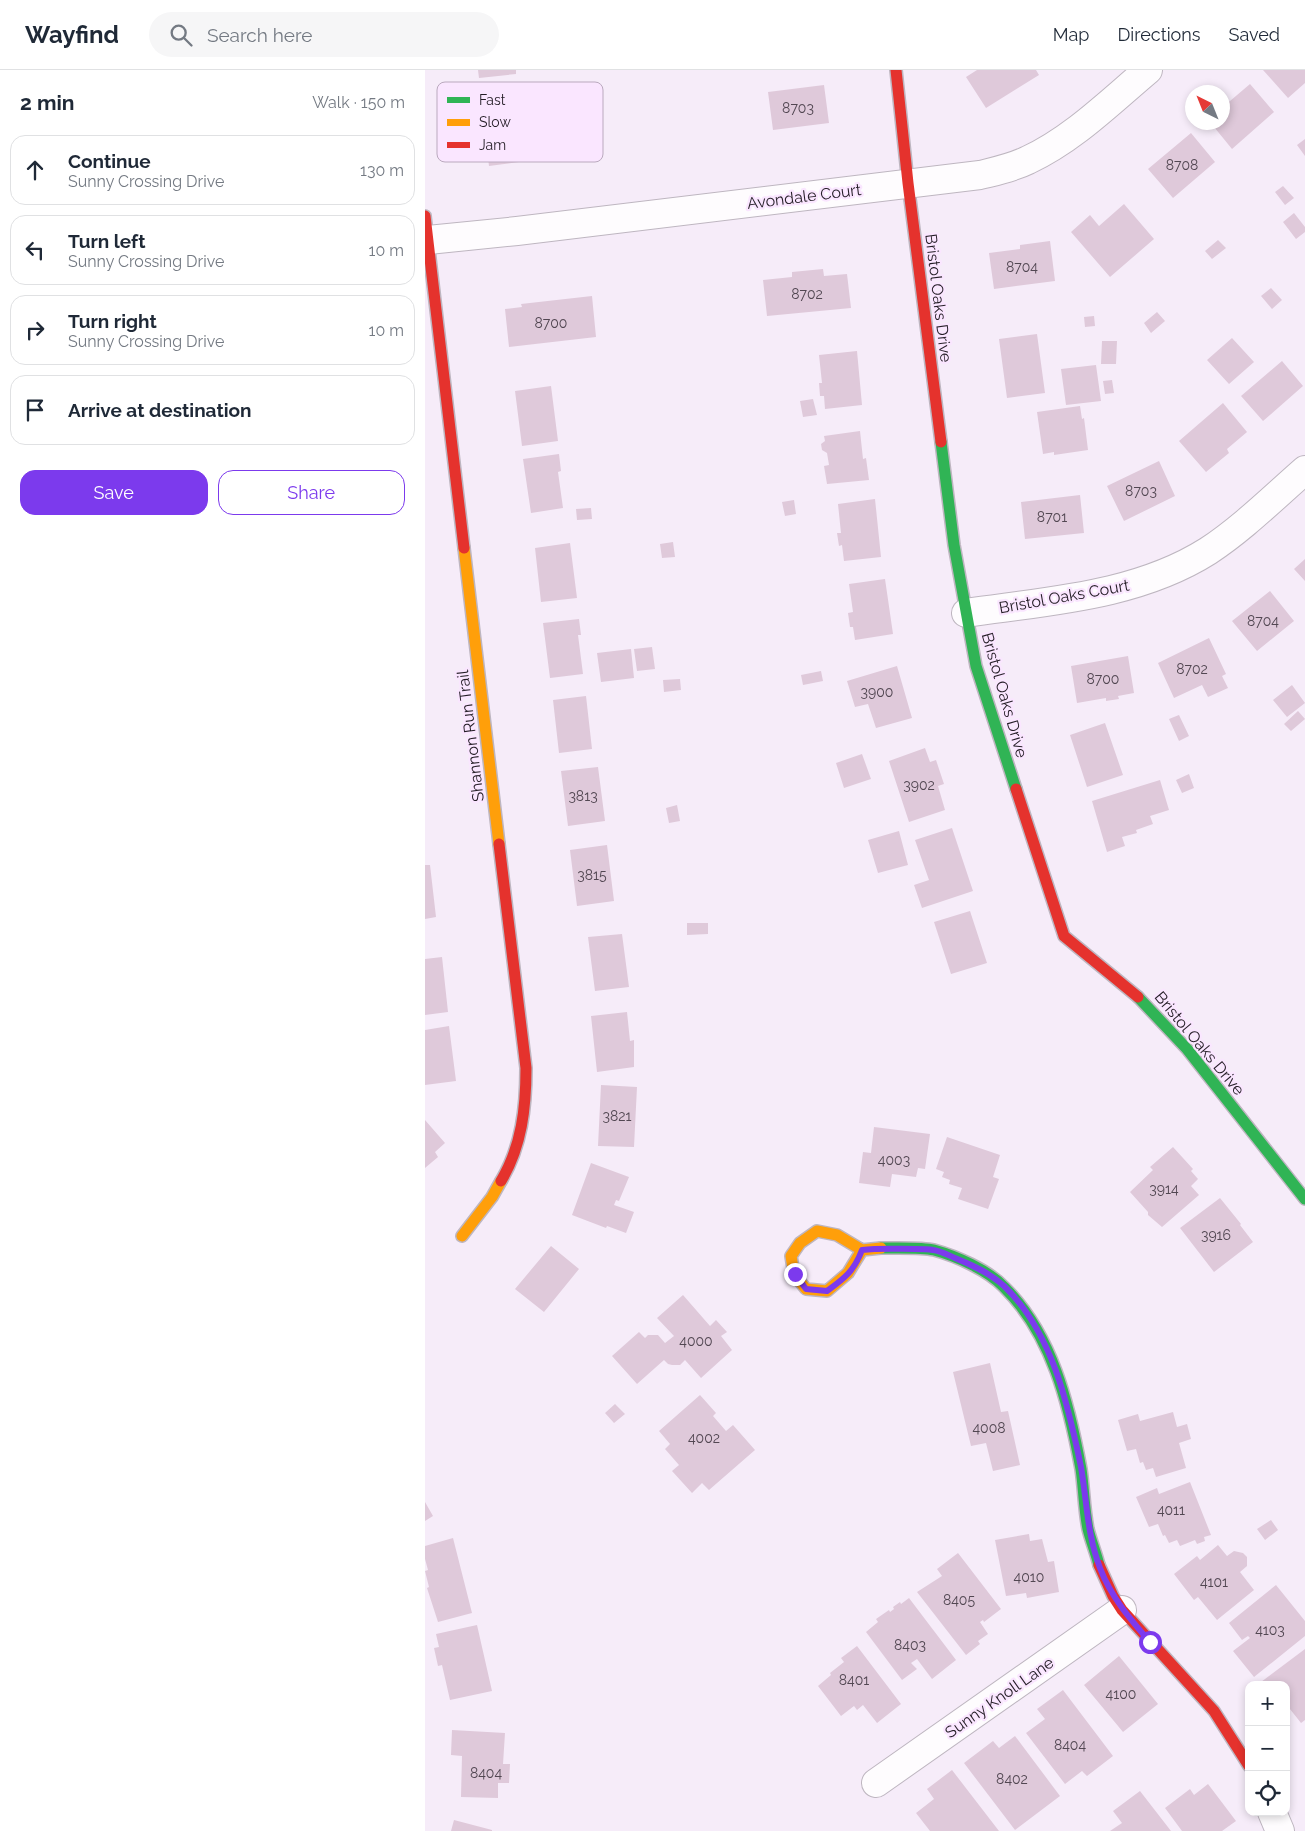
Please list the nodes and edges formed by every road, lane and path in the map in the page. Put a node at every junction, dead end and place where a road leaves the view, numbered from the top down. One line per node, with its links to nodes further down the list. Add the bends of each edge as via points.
1 (896, 70): 3 (street, Bristol Oaks Drive)
2 (1148, 70): 3 (street, Avondale Court, via 1073,133 1027,161 980,175)
3 (908, 184): 4 (street, Avondale Court, via 527,230); 6 (street, Bristol Oaks Drive, via 954,545)
4 (427, 228): 8 (street, Shannon Run Trail, via 527,1084 524,1120 511,1164 486,1207)
5 (1305, 470): 6 (street, Bristol Oaks Court, via 1209,550 1187,563 1127,586)
6 (966, 613): 7 (street, Bristol Oaks Drive, via 976,666 1064,936 1141,999 1187,1049)
7 (1305, 1199)
8 (462, 1236)
9 (862, 1250): 9 (street, via 845,1278 827,1291 806,1289 795,1274 791,1256 800,1243 817,1231 837,1235); 10 (street, via 933,1250 969,1264 1004,1286 1030,1317 1058,1377 1072,1426 1089,1528 1100,1568)
10 (1122, 1610): 11 (street, via 1214,1711); 12 (street, Sunny Knoll Lane)
11 (1245, 1760)
12 (876, 1783)
13 (1273, 1816): 14 (street)
14 (1279, 1831)

